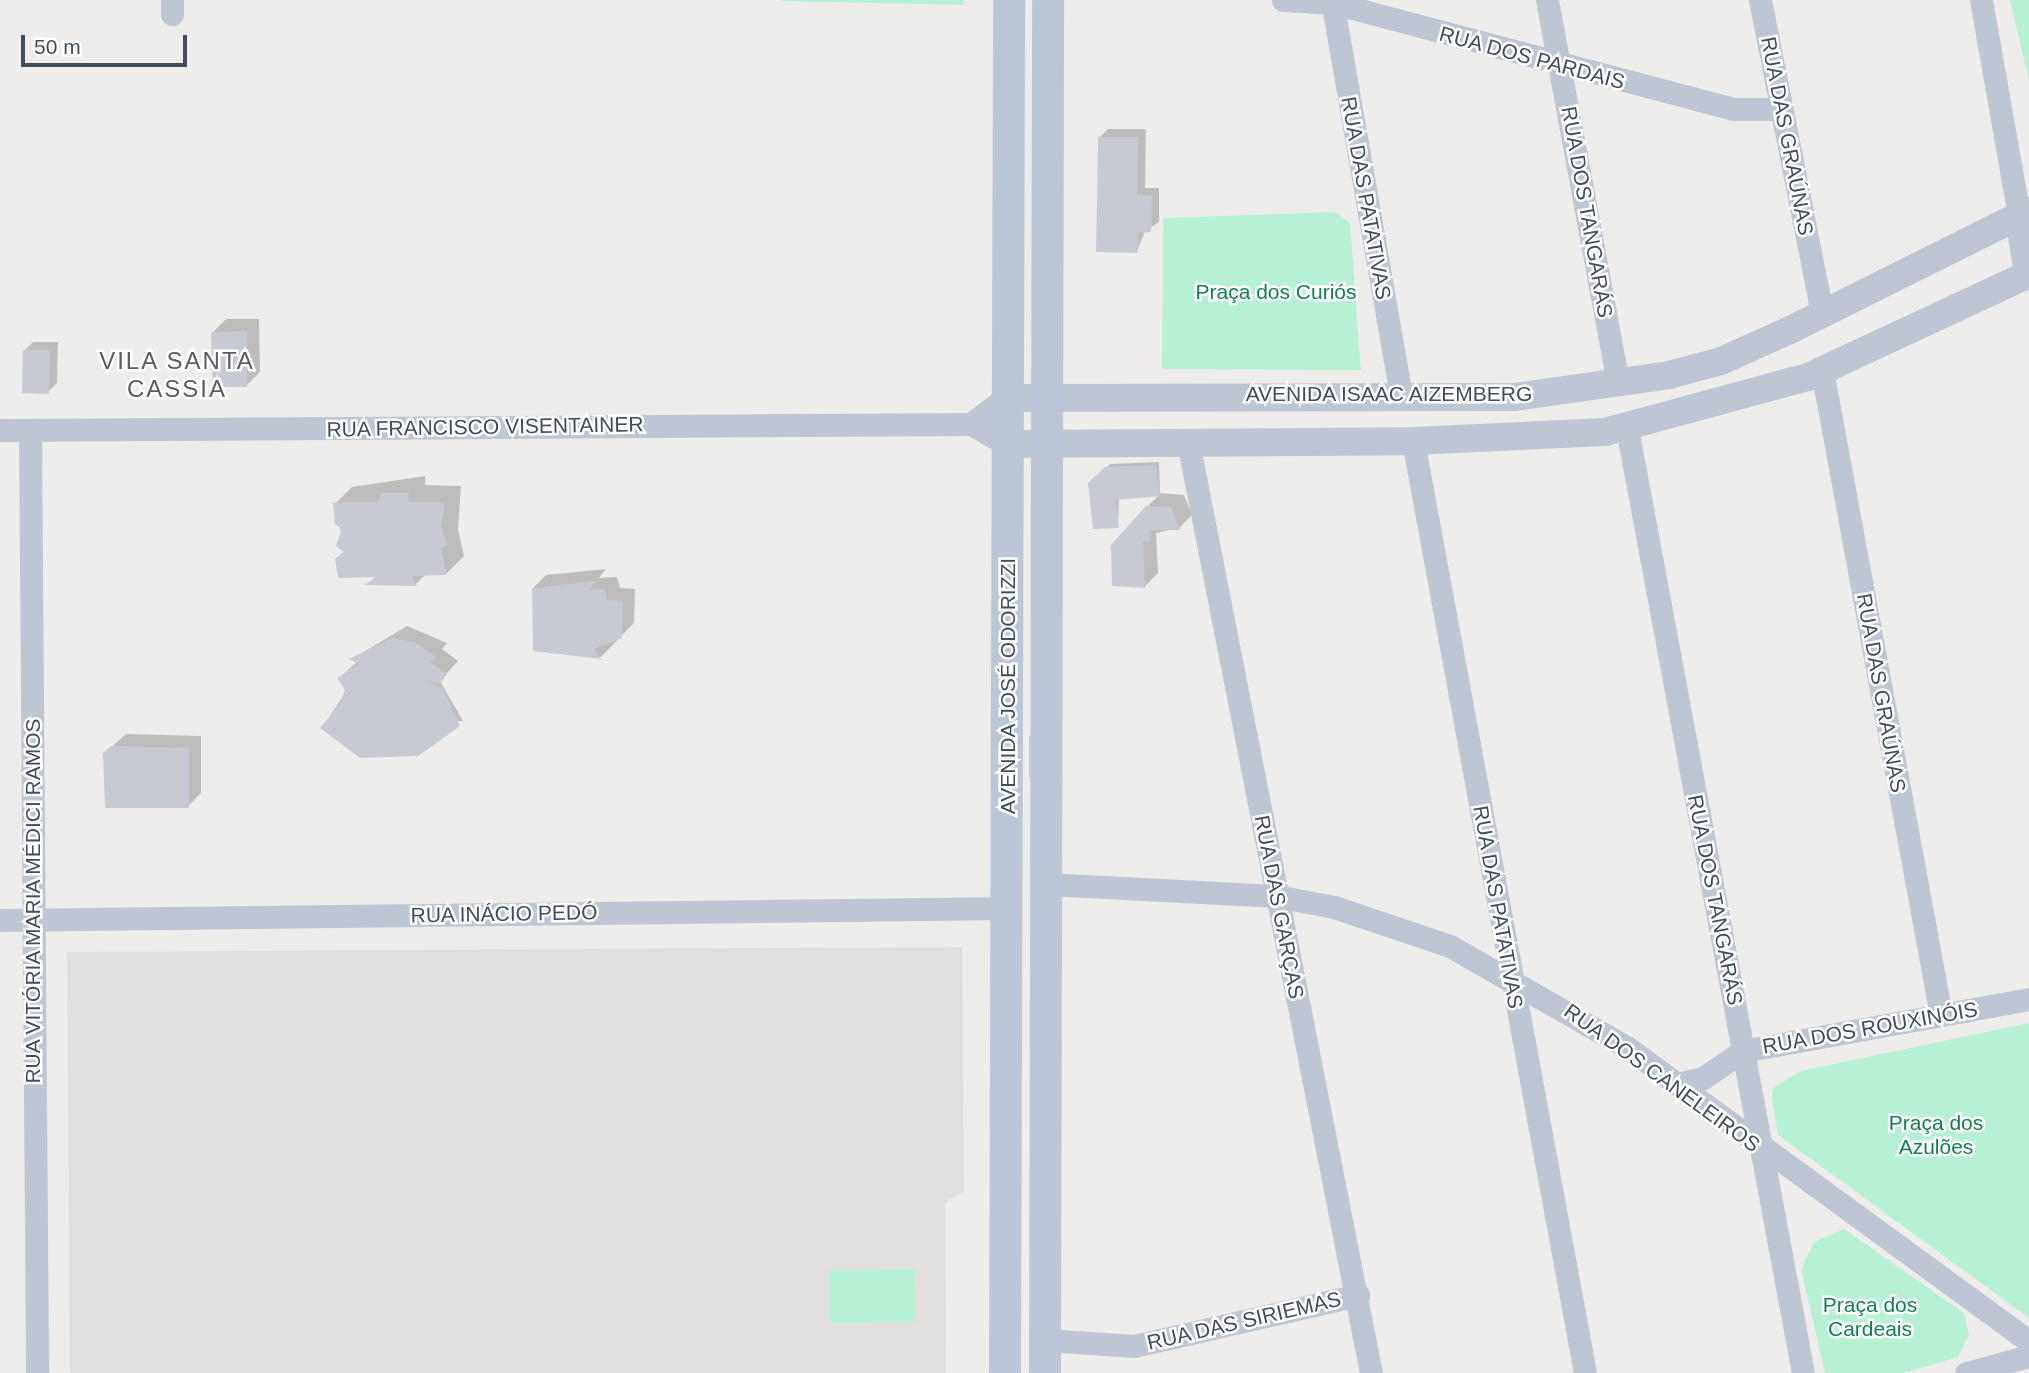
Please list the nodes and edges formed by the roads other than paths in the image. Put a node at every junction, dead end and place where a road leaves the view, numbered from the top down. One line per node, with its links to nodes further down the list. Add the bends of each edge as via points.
1 (1009, 0): 17 (main road, AVENIDA JOSÉ ODORIZZI)
2 (1048, 0): 16 (main road, AVENIDA JOSÉ ODORIZZI)
3 (1283, 0): 7 (street, RUA DOS PARDAIS)
4 (1547, 0): 8 (street, RUA DOS TANGARÁS)
5 (1760, 0): 9 (street, RUA DAS GRAÚNAS)
6 (1981, 0): 10 (street)
7 (1332, 2): 8 (street, RUA DOS PARDAIS); 15 (street, RUA DAS PATATIVAS)
8 (1560, 66): 9 (street, RUA DOS PARDAIS, via 1734,110); 14 (street, RUA DOS TANGARÁS)
9 (1781, 109): 12 (street, RUA DAS GRAÚNAS)
10 (2024, 213): 11 (street); 12 (street, AVENIDA ISAAC AIZEMBERG)
11 (2029, 276): 13 (street, AVENIDA ISAAC AIZEMBERG)
12 (1822, 313): 14 (street, AVENIDA ISAAC AIZEMBERG, via 1721,361)
13 (1822, 370): 19 (street, AVENIDA ISAAC AIZEMBERG); 33 (street, RUA DAS GRAÚNAS)
14 (1618, 383): 15 (street, AVENIDA ISAAC AIZEMBERG, via 1515,397)
15 (1401, 396): 16 (street, AVENIDA ISAAC AIZEMBERG)
16 (1046, 397): 17 (street, AVENIDA ISAAC AIZEMBERG); 25 (main road, AVENIDA JOSÉ ODORIZZI)
17 (1005, 398): 18 (street); 24 (main road, AVENIDA JOSÉ ODORIZZI)
18 (971, 424): 21 (street, RUA FRANCISCO VISENTAINER); 24 (street)
19 (1627, 428): 22 (street, AVENIDA ISAAC AIZEMBERG, via 1559,437); 34 (street, RUA DOS TANGARÁS)
20 (0, 430): 21 (street, RUA FRANCISCO VISENTAINER)
21 (30, 430): 29 (street, RUA VITÓRIA MARIA MÉDICI RAMOS)
22 (1413, 441): 23 (street, AVENIDA ISAAC AIZEMBERG); 31 (street, RUA DAS PATATIVAS)
23 (1188, 442): 25 (street, AVENIDA ISAAC AIZEMBERG); 27 (street, RUA DAS GARÇAS)
24 (1006, 444): 25 (street); 28 (main road, AVENIDA JOSÉ ODORIZZI)
25 (1045, 444): 26 (main road, AVENIDA JOSÉ ODORIZZI)
26 (1047, 884): 27 (street, RUA DOS CANELEIROS); 40 (main road, AVENIDA JOSÉ ODORIZZI)
27 (1276, 896): 31 (street, RUA DOS CANELEIROS, via 1384,922); 37 (street, RUA DAS GARÇAS)
28 (1009, 908): 29 (street, RUA INÁCIO PEDÓ); 42 (main road, AVENIDA JOSÉ ODORIZZI)
29 (33, 919): 30 (street, RUA INÁCIO PEDÓ); 41 (street, RUA VITÓRIA MARIA MÉDICI RAMOS)
30 (0, 920)
31 (1511, 976): 35 (street, RUA DOS CANELEIROS); 44 (street, RUA DAS PATATIVAS)
32 (2029, 999): 33 (street, RUA DOS ROUXINÓIS)
33 (1941, 1015): 34 (street, RUA DOS ROUXINÓIS)
34 (1743, 1051): 35 (street, RUA DOS ROUXINÓIS, via 1703,1078); 36 (street, RUA DOS TANGARÁS)
35 (1677, 1084): 36 (street, RUA DOS CANELEIROS)
36 (1761, 1148): 38 (street, RUA DOS CANELEIROS); 45 (street, RUA DOS TANGARÁS)
37 (1358, 1295): 40 (street, RUA DAS SIRIEMAS); 43 (street, RUA DAS GARÇAS)
38 (2029, 1342)
39 (2029, 1356): 46 (street)
40 (1046, 1362)
41 (37, 1373)
42 (1004, 1373)
43 (1371, 1373)
44 (1586, 1373)
45 (1803, 1373)
46 (1966, 1373)

